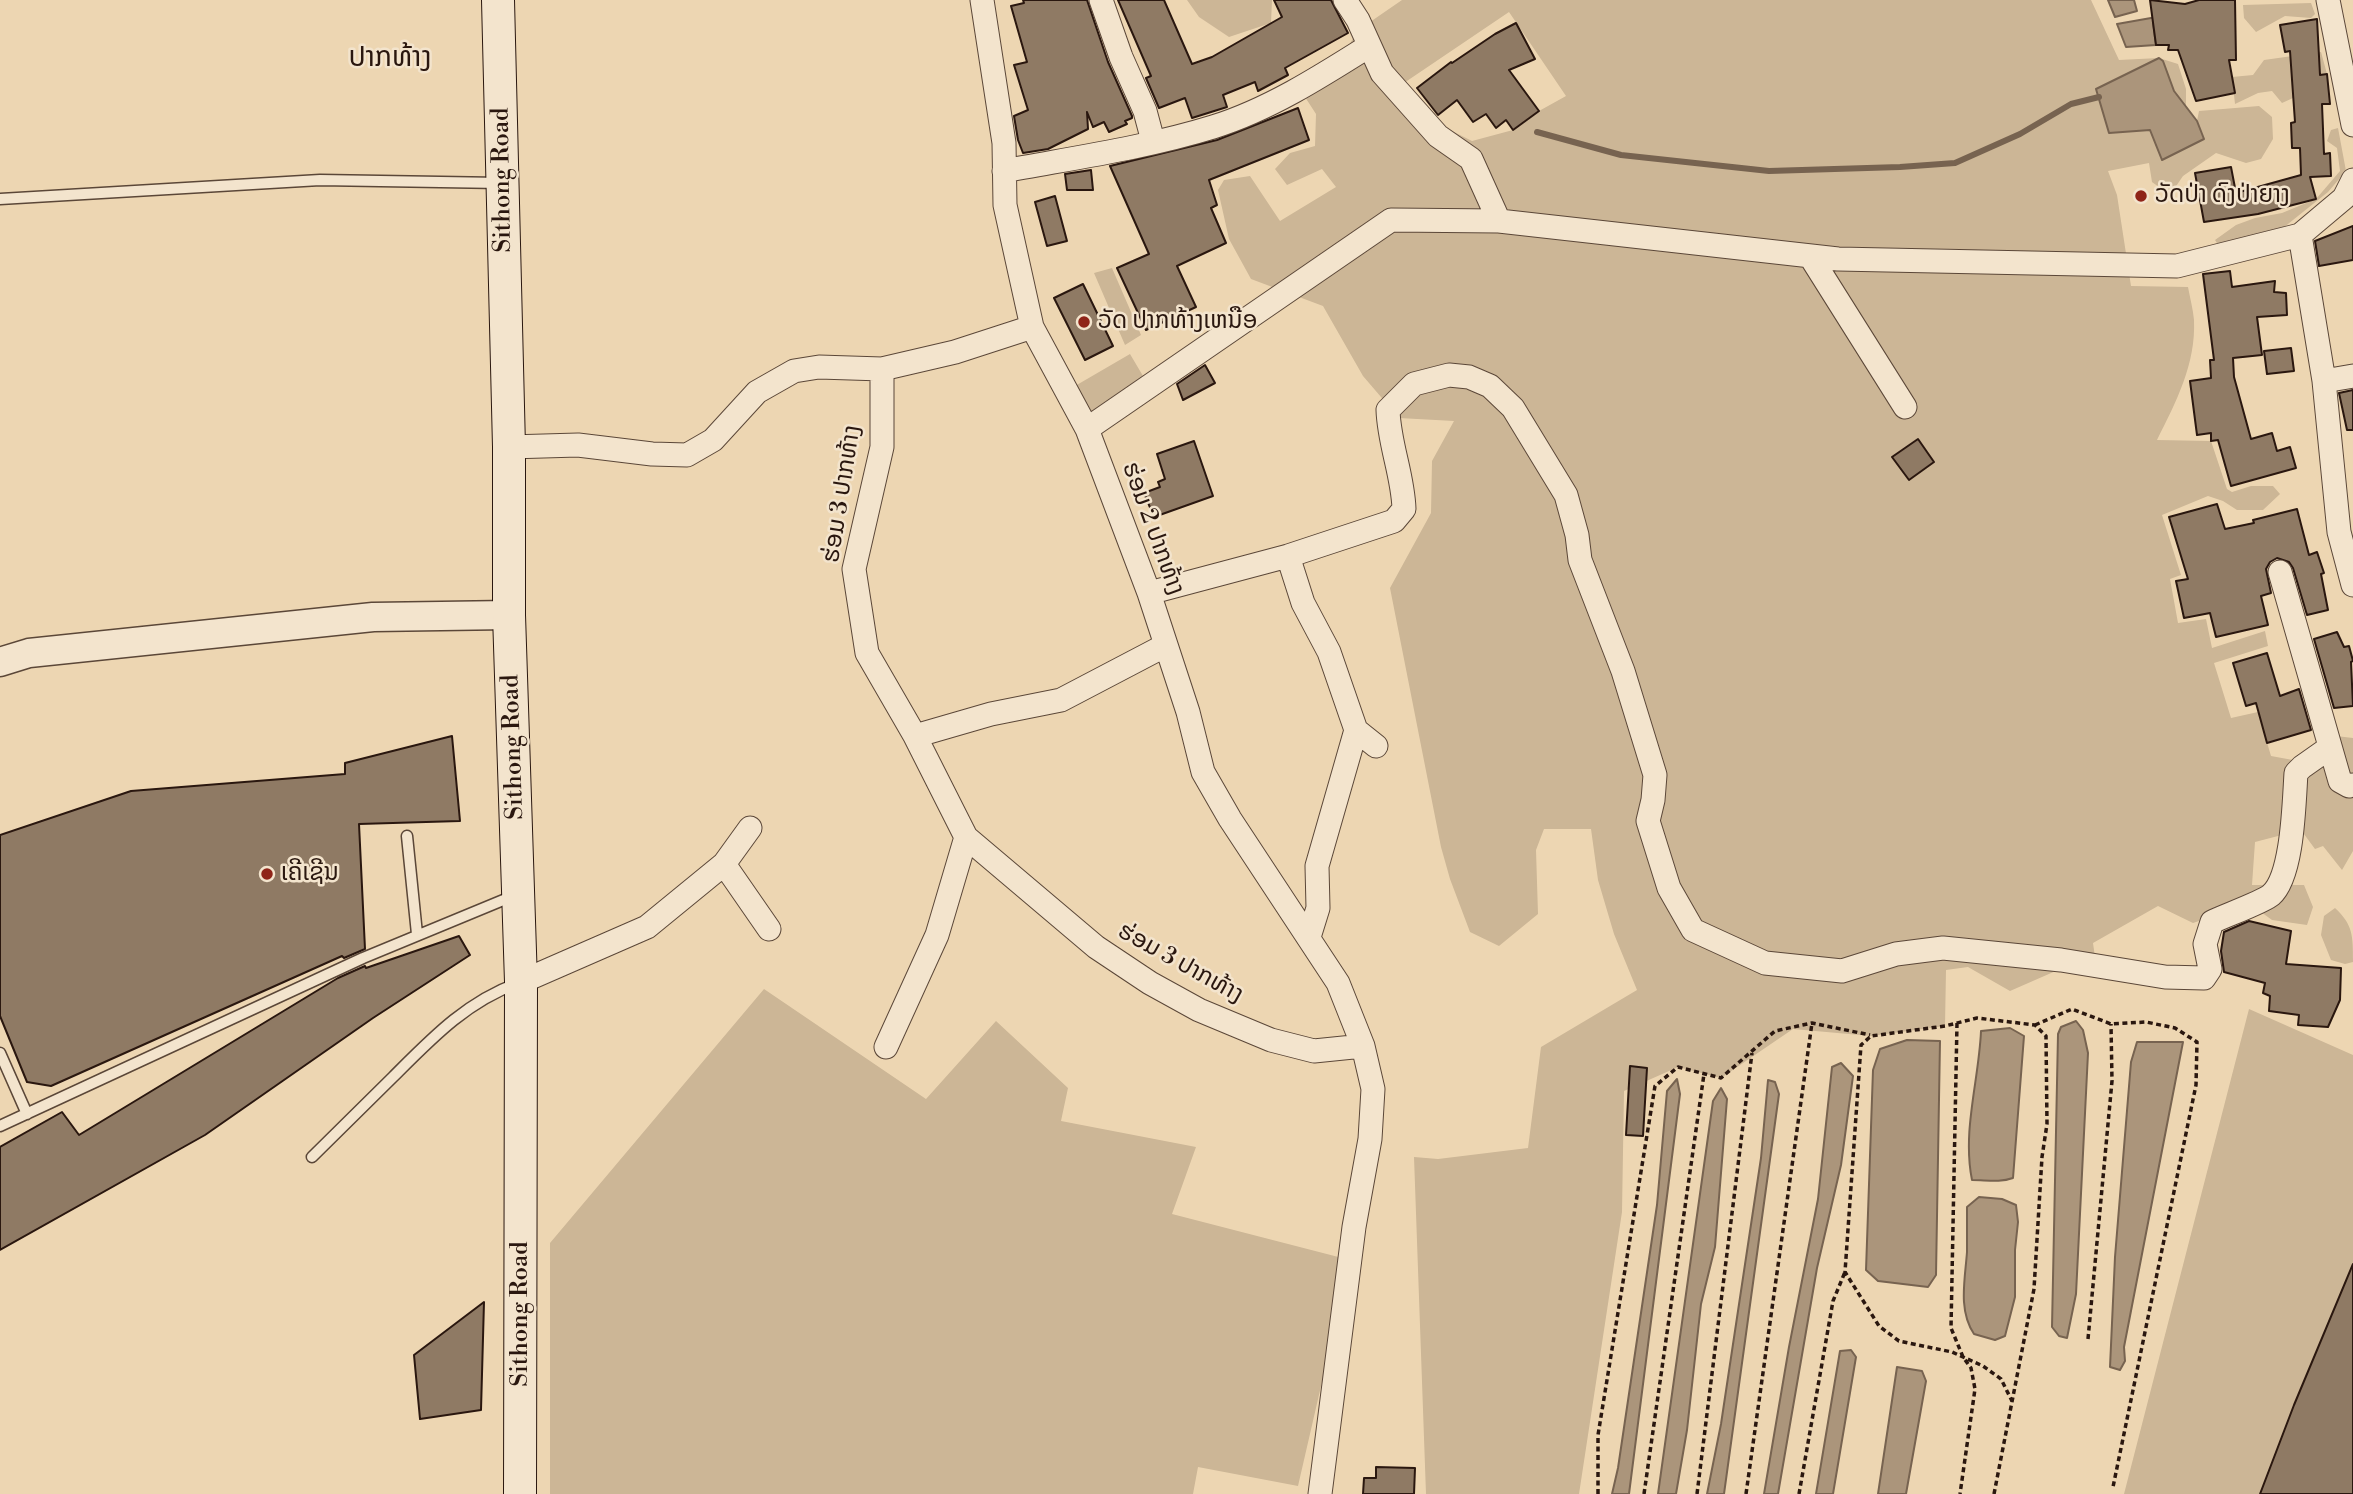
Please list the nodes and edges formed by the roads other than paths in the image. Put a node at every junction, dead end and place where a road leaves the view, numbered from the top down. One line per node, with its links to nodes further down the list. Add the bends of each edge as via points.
1 (498, 0): 10 (main road, Sithong Road)
2 (982, 0): 9 (street, ຮ່ອມ 2 ປາກທ້າງ)
3 (1101, 0): 8 (street)
4 (1345, 0): 6 (street)
5 (2328, 0): 7 (street)
6 (1369, 46): 8 (street, via 1296,92 1214,127); 13 (street, via 1382,73 1438,136 1471,159)
7 (2353, 125)
8 (1153, 141): 9 (street)
9 (1004, 171): 16 (street, ຮ່ອມ 2 ປາກທ້າງ, via 1005,205)
10 (504, 183): 12 (lane, via 320,180); 22 (main road, Sithong Road)
11 (2350, 192): 14 (street)
12 (0, 199)
13 (1499, 221): 15 (street); 21 (street, via 1391,220)
14 (2300, 235): 15 (street, via 2177,266); 19 (street)
15 (1810, 256): 20 (street)
16 (1032, 327): 17 (street); 21 (street, ຮ່ອມ 2 ປາກທ້າງ)
17 (882, 369): 22 (street, via 794,371 757,392 713,440 687,455 578,445); 31 (street, ຮ່ອມ 3 ປາກທ້າງ, via 882,447 854,569 867,653)
18 (2353, 376): 19 (street)
19 (2324, 381): 25 (street, via 2339,532)
20 (1905, 407)
21 (1087, 429): 26 (street, ຮ່ອມ 2 ປາກທ້າງ)
22 (509, 447): 27 (main road, Sithong Road)
23 (1288, 556): 26 (street); 30 (street); 33 (street, via 1394,521 1405,509 1388,410 1415,384 1449,375 1490,386 1513,408 1566,495 1580,560 1623,671 1655,775 1648,821 1669,888 1693,930 1765,963 1842,971 1896,954 1942,948 2204,978 2210,969 2205,944 2212,922 2272,895 2290,847 2297,773)
24 (2280, 572): 33 (street)
25 (2353, 585)
26 (1149, 593): 28 (street, ຮ່ອມ 2 ປາກທ້າງ)
27 (509, 615): 29 (street, via 373,617 29,653); 39 (main road, Sithong Road)
28 (1166, 645): 31 (street, via 1061,700); 42 (street, ຮ່ອມ 2 ປາກທ້າງ, via 1203,772)
29 (0, 662)
30 (1356, 730): 32 (street); 42 (street, via 1317,866 1318,908)
31 (915, 736): 37 (street, ຮ່ອມ 3 ປາກທ້າງ)
32 (1376, 746)
33 (2329, 748): 34 (street, via 2340,782)
34 (2353, 785)
35 (750, 828): 38 (street)
36 (407, 836): 41 (lane)
37 (966, 837): 44 (street, ຮ່ອມ 3 ປາກທ້າງ, via 1096,947 1199,1010 1271,1040 1314,1051); 45 (street, via 937,935)
38 (724, 864): 40 (street); 43 (street, via 647,927)
39 (519, 894): 41 (lane); 43 (main road, Sithong Road)
40 (769, 929)
41 (417, 934): 47 (lane)
42 (1309, 937): 44 (street, ຮ່ອມ 2 ປາກທ້າງ, via 1338,983)
43 (521, 982): 49 (lane, via 466,1008); 50 (main road, Sithong Road)
44 (1363, 1046): 51 (street, ຮ່ອມ 2 ປາກທ້າງ, via 1373,1089 1370,1139 1354,1227)
45 (886, 1047)
46 (0, 1054): 47 (lane)
47 (26, 1114): 48 (lane)
48 (0, 1126)
49 (312, 1157)
50 (520, 1494)
51 (1320, 1494)

